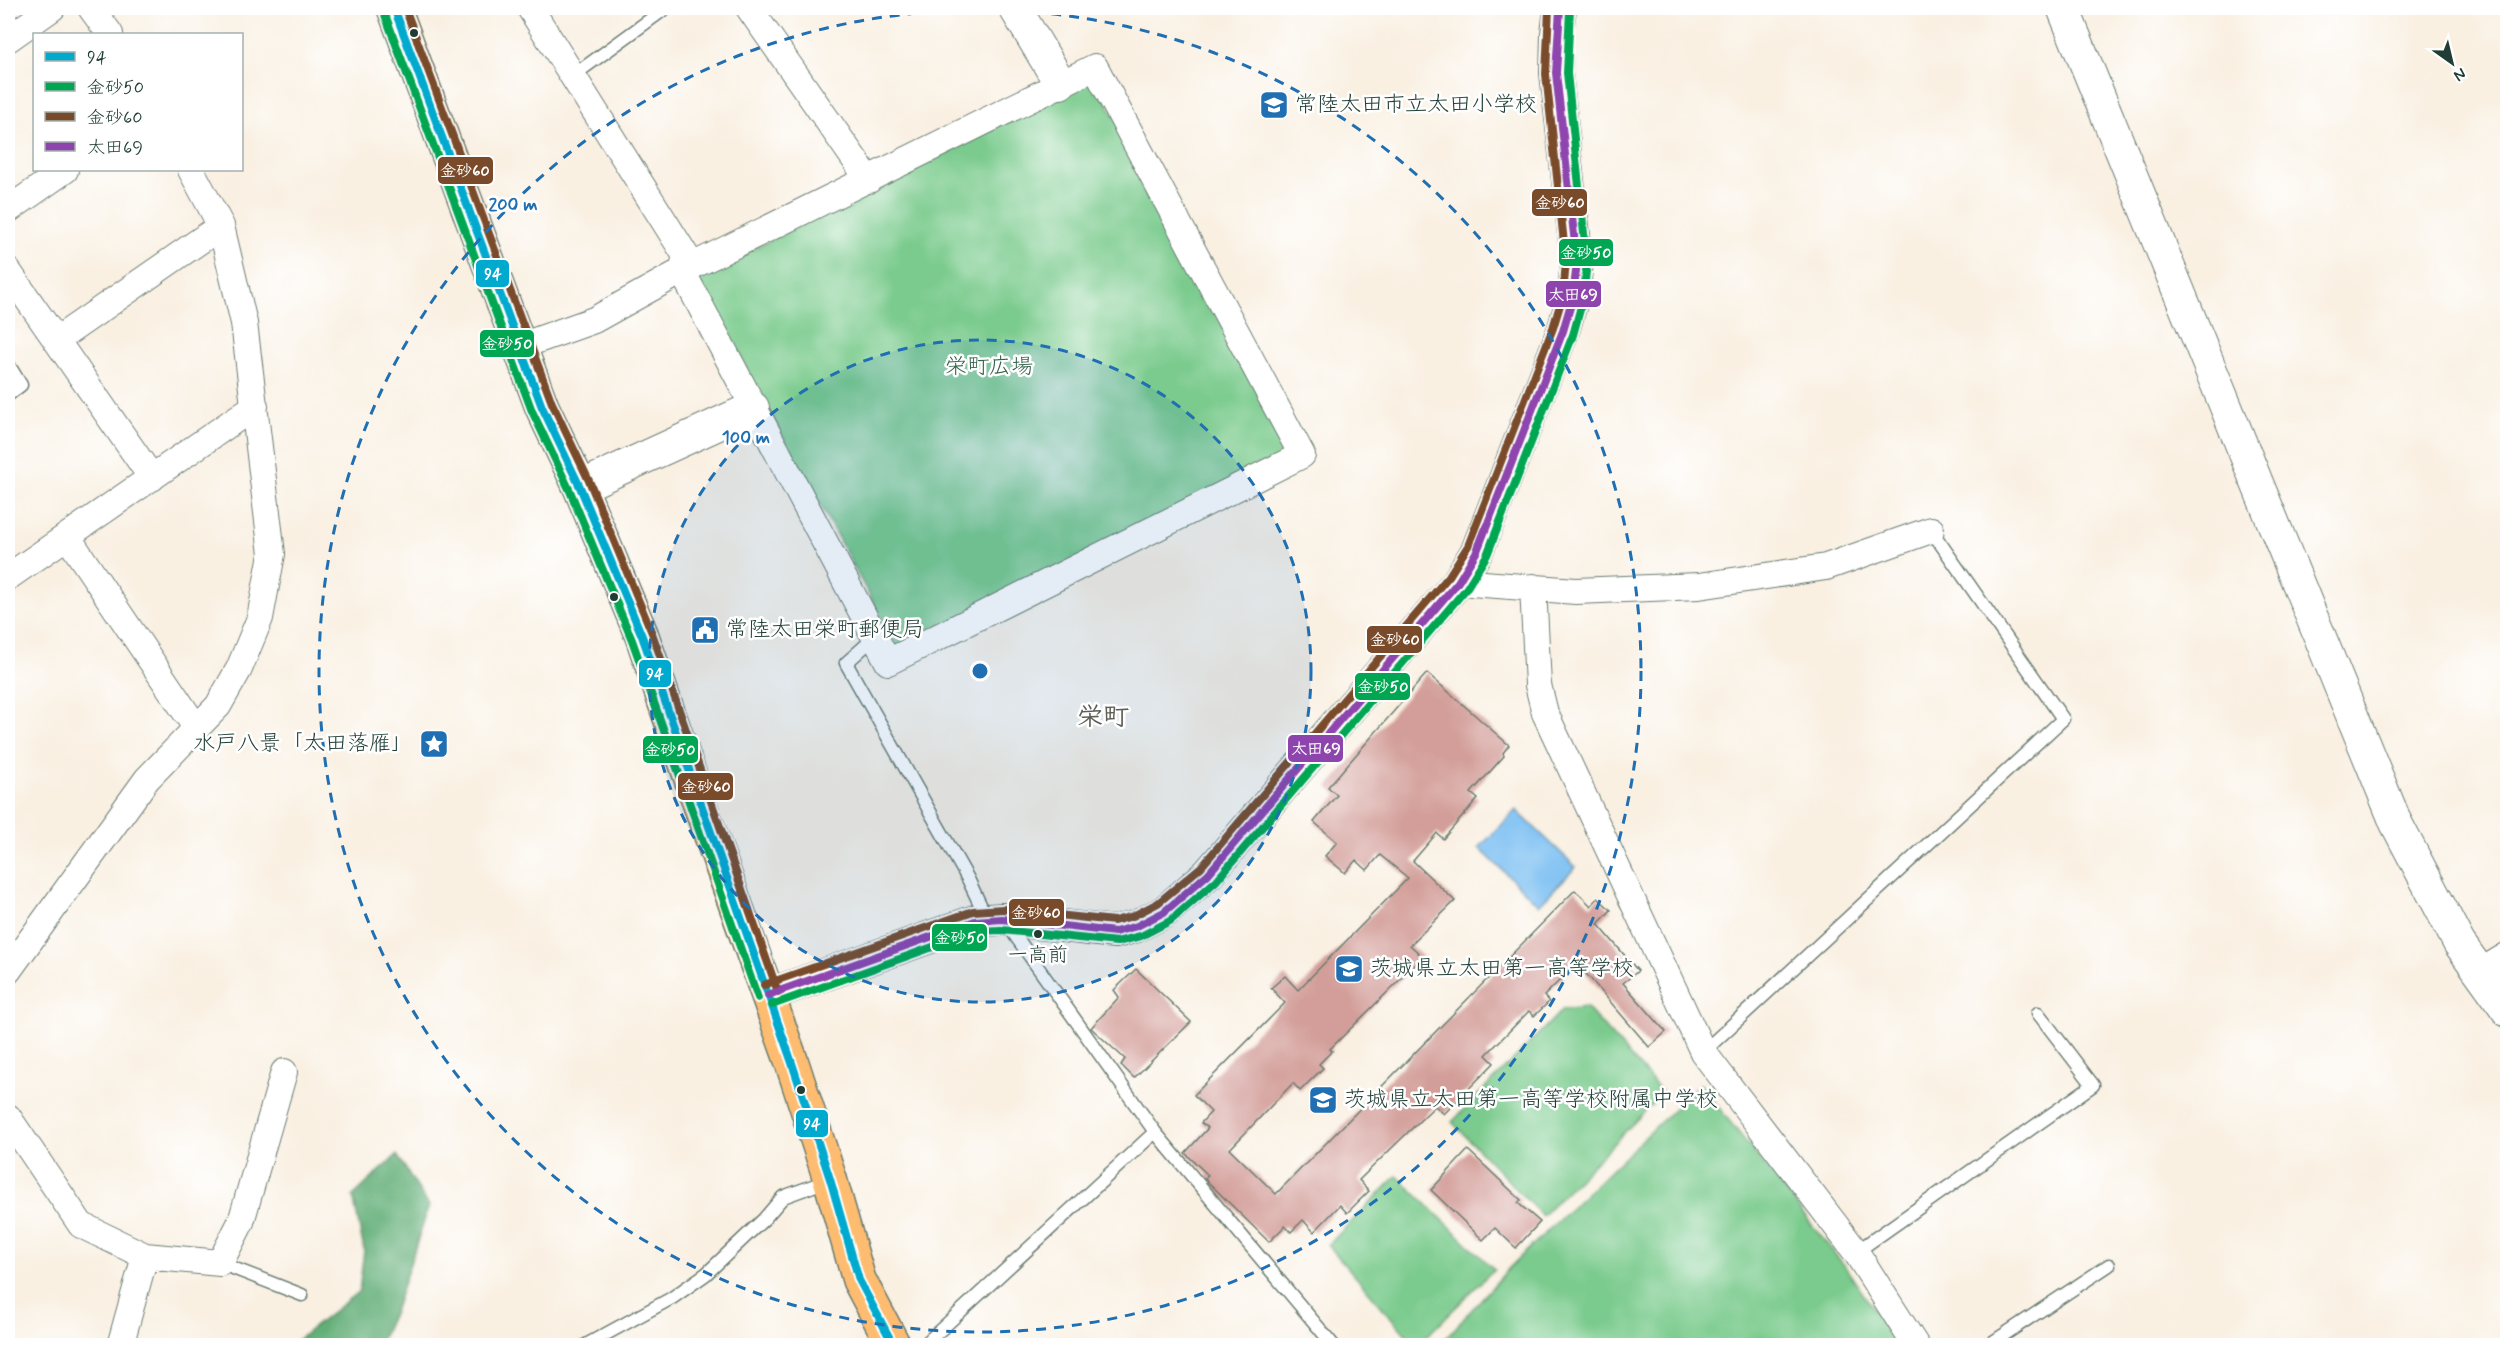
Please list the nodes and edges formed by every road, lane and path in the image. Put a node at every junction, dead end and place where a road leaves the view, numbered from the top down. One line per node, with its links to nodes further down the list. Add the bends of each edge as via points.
1 (52, 8): 11 (street)
2 (91, 8): 10 (street)
3 (394, 8): 22 (main road)
4 (530, 8): 12 (street)
5 (666, 8): 12 (lane)
6 (749, 8): 16 (street)
7 (1015, 8): 13 (street)
8 (1560, 8): 32 (street, via 1556,73 1577,262 1573,297 1477,551)
9 (2062, 8): 39 (street, via 2396,824 2459,944)
10 (109, 33)
11 (8, 39)
12 (574, 75): 20 (street, via 686,256)
13 (1060, 84): 16 (street); 34 (street, via 1095,67 1302,455 888,662)
14 (63, 171): 17 (street)
15 (192, 171): 18 (street)
16 (869, 180): 20 (street)
17 (8, 210)
18 (221, 226): 21 (street); 25 (street, via 244,323)
19 (8, 270): 21 (street)
20 (682, 271): 22 (street, via 594,320); 26 (street)
21 (58, 339): 27 (street)
22 (519, 347): 28 (main road)
23 (8, 364): 24 (lane, via 21,385)
24 (8, 395)
25 (255, 406): 27 (street); 35 (street, via 272,554 260,618 240,669 218,706)
26 (753, 408): 28 (street); 34 (street)
27 (152, 478): 30 (street)
28 (580, 487): 40 (main road, via 642,636)
29 (1932, 530): 33 (street, via 1826,567 1699,586 1576,591); 43 (lane, via 2063,719)
30 (67, 536): 31 (street); 35 (street)
31 (8, 577)
32 (1458, 582): 33 (street); 36 (street, via 1208,874 1164,912 1115,932)
33 (1533, 587): 43 (street, via 1538,685 1545,713)
34 (875, 637): 36 (lane, via 846,663 968,879)
35 (197, 729): 38 (street, via 147,779)
36 (995, 919): 40 (street, via 975,921); 46 (lane)
37 (2508, 955): 39 (street)
38 (8, 972)
39 (2480, 972): 41 (street)
40 (768, 995): 47 (main road)
41 (2508, 1011)
42 (2038, 1013): 48 (lane, via 2093,1085)
43 (1703, 1052): 48 (street)
44 (284, 1072): 50 (street, via 241,1222)
45 (8, 1117): 49 (street, via 81,1225)
46 (1155, 1132): 56 (lane); 57 (lane)
47 (830, 1179): 54 (lane, via 783,1197 706,1274 672,1298); 55 (main road, via 859,1281)
48 (1856, 1252): 58 (street)
49 (146, 1256): 50 (street); 53 (street)
50 (220, 1263): 52 (lane)
51 (2109, 1265): 59 (lane)
52 (302, 1294)
53 (120, 1346)
54 (584, 1346)
55 (894, 1346)
56 (923, 1346)
57 (1334, 1346)
58 (1916, 1346)
59 (1987, 1346)

